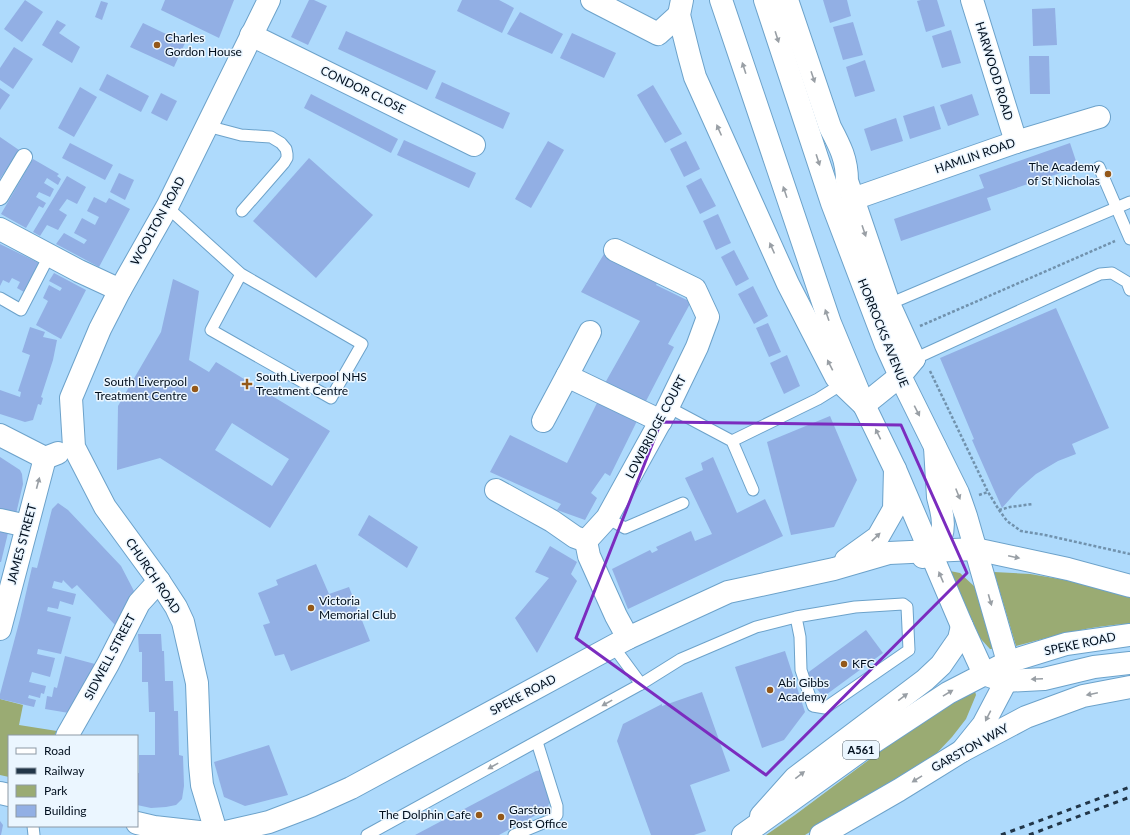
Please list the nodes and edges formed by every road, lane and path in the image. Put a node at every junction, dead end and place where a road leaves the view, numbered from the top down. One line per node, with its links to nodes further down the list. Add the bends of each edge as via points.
1 (269, 0): 8 (main road, WOOLTON ROAD)
2 (592, 0): 7 (main road, via 658,34)
3 (721, 0): 36 (main road, one-way to 3, via 830,323)
4 (765, 0): 34 (main road, HORROCKS AVENUE, one-way to 34, via 832,203)
5 (787, 0): 16 (main road, HORROCKS AVENUE, one-way to 16, via 830,127 847,167 847,181)
6 (972, 0): 11 (main road, HARWOOD ROAD)
7 (681, 7): 35 (main road, one-way to 7, via 788,284 695,77)
8 (251, 36): 10 (main road, WOOLTON ROAD); 12 (main road, CONDOR CLOSE)
9 (1099, 117): 11 (main road, HAMLIN ROAD)
10 (207, 126): 18 (main road, WOOLTON ROAD); 20 (lane, via 242,135 269,136 281,143 286,150 287,158 284,163)
11 (1016, 142): 16 (main road, HAMLIN ROAD)
12 (474, 145)
13 (24, 157): 15 (street)
14 (1099, 167): 19 (lane)
15 (0, 197)
16 (853, 198): 29 (main road, HORROCKS AVENUE, one-way to 29)
17 (1130, 202): 19 (lane)
18 (167, 207): 25 (lane); 26 (main road, WOOLTON ROAD)
19 (1117, 208): 22 (lane); 29 (lane)
20 (242, 211)
21 (0, 229): 24 (main road)
22 (1129, 237): 31 (path)
23 (615, 250): 37 (main road, LOWBRIDGE COURT, via 695,289 708,317 697,347)
24 (49, 256): 26 (main road); 28 (lane, via 21,310)
25 (241, 274): 25 (lane, via 362,344 331,398 211,330)
26 (120, 290): 41 (main road, WOOLTON ROAD, via 100,329 71,398)
27 (1130, 290): 32 (lane, via 1127,282 1112,273 1100,274)
28 (0, 298)
29 (889, 304): 31 (main road, HORROCKS AVENUE)
30 (590, 332): 33 (main road)
31 (902, 333): 32 (main road, HORROCKS AVENUE)
32 (914, 359): 34 (main road); 49 (path, via 928,367)
33 (568, 376): 37 (main road); 38 (main road)
34 (900, 376): 36 (main road); 42 (main road, HORROCKS AVENUE, one-way to 42)
35 (842, 384): 36 (main road); 40 (lane, via 818,399)
36 (864, 405): 44 (main road, one-way to 36)
37 (664, 414): 40 (lane); 50 (main road, LOWBRIDGE COURT)
38 (543, 421)
39 (0, 434): 43 (main road)
40 (732, 441): 46 (lane)
41 (74, 447): 43 (main road); 58 (main road, CHURCH ROAD, via 105,507)
42 (935, 447): 54 (main road, HORROCKS AVENUE, one-way to 54, via 958,493); 55 (main road, via 938,499 944,527 939,542)
43 (45, 458): 52 (main road, JAMES STREET, one-way to 43)
44 (895, 469): 55 (main road); 57 (main road, SPEKE ROAD, one-way to 44, via 878,536 894,509)
45 (496, 490): 53 (main road)
46 (753, 490)
47 (683, 502): 50 (lane, via 625,528)
48 (1033, 504): 49 (path)
49 (998, 510): 56 (path, via 1007,521 1021,531 1045,534)
50 (607, 518): 53 (main road, LOWBRIDGE COURT)
51 (0, 520): 52 (main road)
52 (27, 526): 62 (main road, JAMES STREET)
53 (586, 541): 64 (main road, via 589,556 616,616)
54 (975, 549): 55 (main road, SPEKE ROAD); 59 (main road, SPEKE ROAD, one-way to 59, via 1068,569); 66 (main road, HORROCKS AVENUE, one-way to 66)
55 (930, 552): 57 (main road, SPEKE ROAD, via 889,553); 61 (main road, one-way to 55)
56 (1130, 554)
57 (834, 569): 64 (main road, SPEKE ROAD, via 728,592)
58 (159, 581): 69 (main road, SIDWELL STREET, via 139,603); 73 (main road, CHURCH ROAD, via 183,622 194,668 202,785)
59 (1130, 586)
60 (796, 617): 60 (lane, via 855,607 903,604 907,608 909,650 825,708 813,706 801,670 800,637); 67 (lane, via 756,627 681,659)
61 (962, 626): 66 (main road); 76 (main road, A561, one-way to 61, via 795,778 925,680 941,665 959,639)
62 (0, 629)
63 (1130, 635): 66 (main road, SPEKE ROAD / A561, via 1066,644)
64 (620, 642): 67 (lane); 73 (main road, SPEKE ROAD, via 351,788 269,822)
65 (1130, 663): 66 (main road, A561, one-way to 66, via 1094,667 1044,679)
66 (999, 672): 71 (main road, one-way to 71, via 1003,687 983,725); 76 (main road, A561, one-way to 66, via 860,751 948,693)
67 (641, 684): 70 (lane, one-way to 70)
68 (1130, 687): 71 (main road, GARSTON WAY, one-way to 71, via 1083,696 1026,717)
69 (68, 735)
70 (537, 742): 74 (lane, one-way to 74); 75 (lane, via 557,806 557,815)
71 (962, 751): 77 (main road, GARSTON WAY, one-way to 77)
72 (138, 823): 73 (main road)
73 (217, 834)
74 (367, 835)
75 (514, 835)
76 (744, 835)
77 (821, 835)

